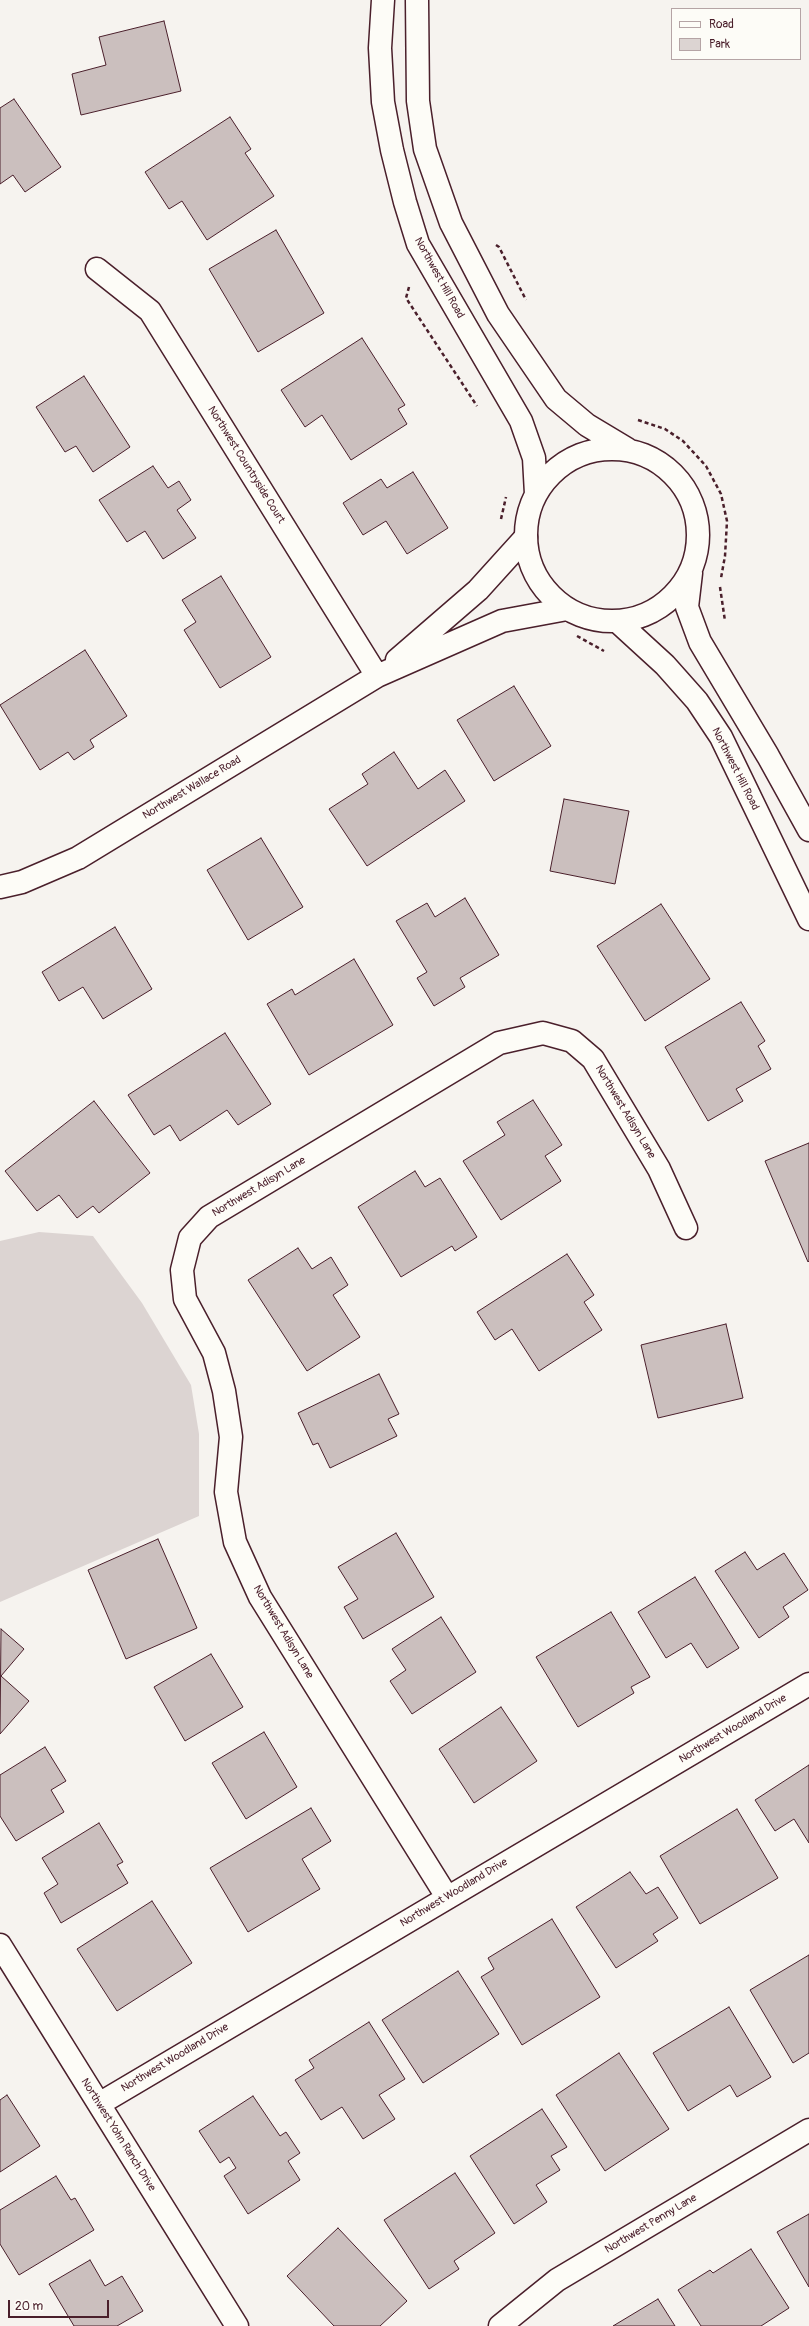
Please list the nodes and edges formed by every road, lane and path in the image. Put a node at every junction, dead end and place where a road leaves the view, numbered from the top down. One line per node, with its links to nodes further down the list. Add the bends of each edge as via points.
1 (383, 0): 3 (street, Northwest Hill Road, via 380,48 384,102 392,150)
2 (417, 0): 9 (street, via 418,101 425,149 451,223 498,314 556,399 587,425)
3 (418, 244): 7 (path, via 406,298); 11 (street, Northwest Hill Road, via 521,420 534,458)
4 (492, 244): 6 (path, via 499,247)
5 (97, 269): 20 (street, Northwest Countryside Court, via 150,311)
6 (527, 302)
7 (478, 409)
8 (632, 418): 17 (path, via 665,429 683,441 706,466 721,494 728,521 726,556 720,585)
9 (628, 449): 11 (street, via 600,449 574,457 552,473); 14 (street, via 653,458 674,474 690,495 698,520 698,547)
10 (505, 490): 12 (path, via 502,518)
11 (536, 494): 13 (street, via 528,515)
12 (498, 525)
13 (526, 538): 15 (street, via 531,566 546,590); 20 (street, Northwest Wallace Road, via 478,590)
14 (691, 572): 16 (street, via 678,591 661,607 640,617); 21 (street, via 687,607 700,642)
15 (567, 609): 16 (street, via 592,619); 20 (street, Northwest Wallace Road, via 502,621)
16 (618, 622): 23 (street, Northwest Hill Road, via 665,665 697,701 721,737)
17 (726, 625)
18 (571, 635): 19 (path, via 578,636)
19 (610, 656)
20 (377, 676): 22 (street, Northwest Wallace Road, via 78,858 22,882)
21 (809, 830)
22 (0, 887)
23 (809, 919)
24 (686, 1228): 26 (street, Northwest Adisyn Lane, via 659,1169 593,1059 572,1041 543,1033 499,1043 209,1217 190,1238 182,1270 185,1299 214,1353 224,1391 230,1436 226,1492 235,1542 260,1597)
25 (809, 1684): 26 (street, Northwest Woodland Drive)
26 (447, 1897): 28 (street, Northwest Woodland Drive)
27 (0, 1945): 28 (street, Northwest Yohn Ranch Drive)
28 (99, 2104): 30 (street, Northwest Yohn Ranch Drive)
29 (809, 2130): 31 (street, Northwest Penny Lane, via 556,2280)
30 (237, 2326)
31 (500, 2326)

